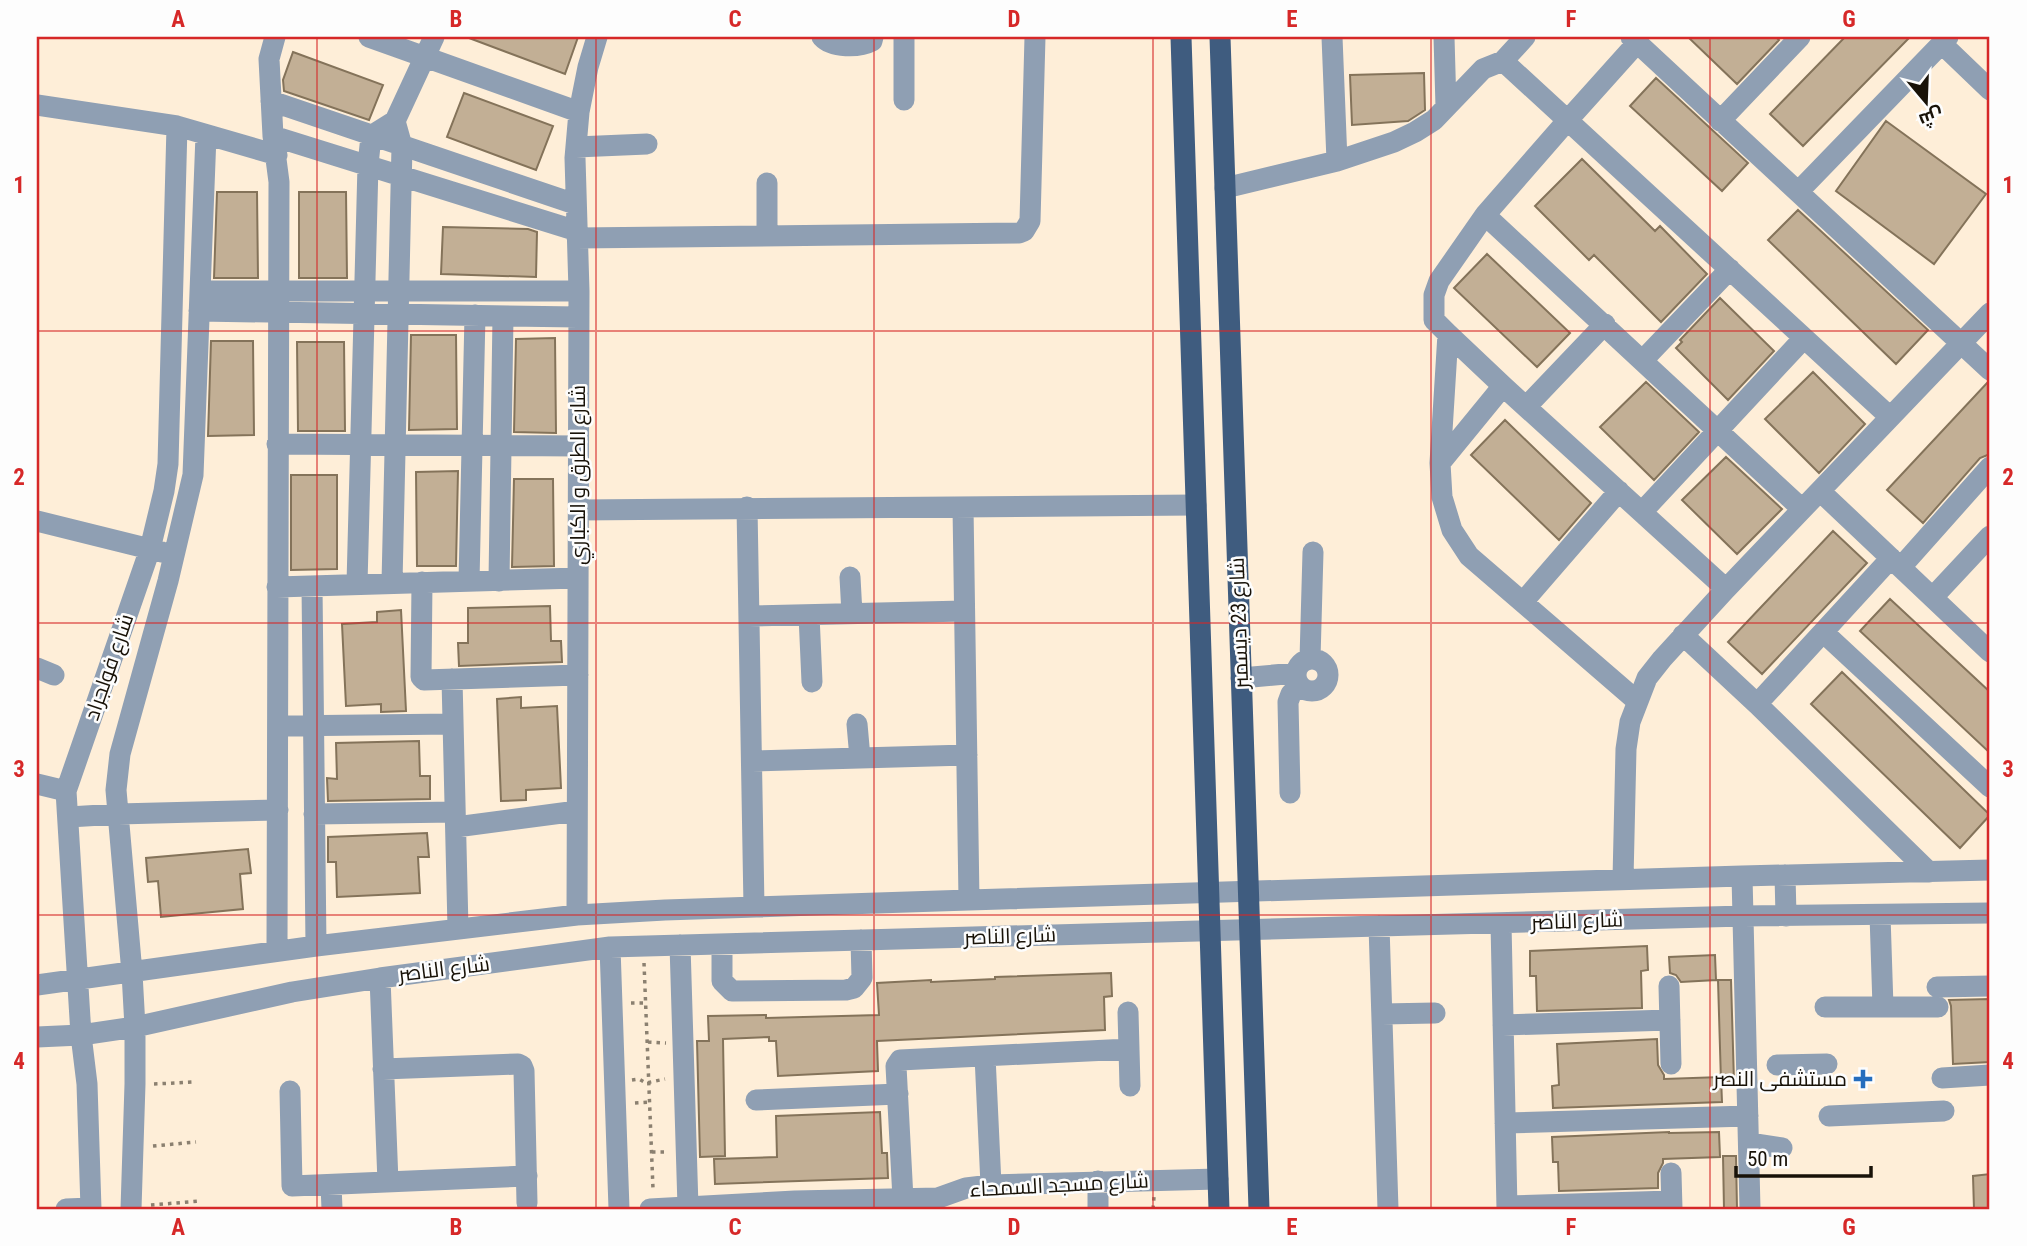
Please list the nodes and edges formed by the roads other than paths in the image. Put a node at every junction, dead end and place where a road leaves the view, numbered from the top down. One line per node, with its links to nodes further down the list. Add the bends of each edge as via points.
1 (275, 37): 21 (street, via 269,59)
2 (369, 37): 17 (street)
3 (434, 37): 17 (street)
4 (597, 37): 24 (street, شارع الطرق و الكباري)
5 (822, 37): 6 (street, via 832,44 862,45)
6 (873, 37)
7 (904, 37): 20 (street)
8 (1035, 37): 44 (street, via 1030,221 1024,231)
9 (1181, 37): 78 (main road, شارع 23 ديسمبر)
10 (1220, 37): 39 (main road, شارع 23 ديسمبر)
11 (1332, 37): 35 (street)
12 (1444, 37): 23 (street)
13 (1525, 37): 18 (street)
14 (1800, 37): 27 (street)
15 (1634, 40): 26 (street); 27 (street)
16 (1945, 40): 19 (street); 40 (street)
17 (425, 57): 24 (street); 25 (street)
18 (1503, 61): 23 (street, via 1483,69); 26 (street)
19 (1990, 90)
20 (904, 100)
21 (271, 101): 30 (street); 32 (street)
22 (37, 105): 28 (street)
23 (1446, 107): 35 (street, via 1415,132)
24 (579, 112): 34 (street, شارع الطرق و الكباري)
25 (395, 121): 30 (street); 33 (street)
26 (1567, 121): 42 (street); 45 (street)
27 (1720, 121): 40 (street)
28 (177, 126): 29 (street); 86 (street, شارع فولجراد, via 168,464)
29 (206, 135): 32 (street); 50 (street, شارع فولجراد)
30 (371, 136): 33 (street); 36 (street)
31 (647, 144): 34 (street)
32 (275, 145): 36 (street); 46 (street)
33 (402, 146): 37 (street); 41 (street)
34 (576, 147): 41 (street, شارع الطرق و الكباري)
35 (1337, 161): 39 (street)
36 (368, 165): 37 (street); 47 (street)
37 (400, 175): 43 (street); 48 (street)
38 (767, 183): 44 (street)
39 (1225, 188): 111 (main road, شارع 23 ديسمبر)
40 (1798, 192): 61 (street)
41 (575, 204): 43 (street, شارع الطرق و الكباري)
42 (1485, 215): 58 (street); 59 (street, via 1434,295 1434,320)
43 (577, 235): 44 (street); 49 (street, شارع الطرق و الكباري)
44 (767, 236)
45 (1730, 270): 60 (street); 62 (street)
46 (278, 291): 47 (street); 50 (street); 51 (street)
47 (365, 291): 48 (street); 53 (street)
48 (397, 291): 49 (street); 54 (street)
49 (579, 291): 57 (street, شارع الطرق و الكباري)
50 (200, 301): 51 (street); 88 (street, شارع فولجراد, via 193,475)
51 (278, 313): 53 (street); 68 (street)
52 (1990, 313): 61 (street)
53 (364, 314): 54 (street); 69 (street)
54 (397, 314): 55 (street); 70 (street)
55 (475, 315): 56 (street); 71 (street)
56 (503, 316): 57 (street); 72 (street)
57 (578, 317): 73 (street, شارع الطرق و الكباري)
58 (1605, 324): 62 (street); 65 (street)
59 (1448, 334): 64 (street); 74 (street)
60 (1804, 338): 66 (street); 67 (street)
61 (1961, 343): 63 (street); 66 (street)
62 (1643, 360): 67 (street)
63 (1990, 370)
64 (1503, 386): 65 (street); 74 (street)
65 (1526, 407): 76 (street)
66 (1890, 417): 77 (street)
67 (1718, 430): 81 (street); 83 (street)
68 (277, 444): 69 (street); 98 (street)
69 (361, 444): 70 (street); 96 (street)
70 (395, 445): 71 (street); 95 (street)
71 (472, 445): 72 (street); 92 (street)
72 (501, 446): 73 (street); 93 (street)
73 (578, 446): 82 (street, شارع الطرق و الكباري)
74 (1440, 463): 101 (street, via 1446,516 1456,537 1469,556)
75 (1990, 467): 89 (street)
76 (1619, 491): 83 (street); 101 (street)
77 (1819, 491): 81 (street); 89 (street)
78 (1196, 505): 79 (street); 139 (main road, شارع 23 ديسمبر)
79 (963, 506): 80 (street); 102 (street)
80 (747, 507): 82 (street); 105 (street)
81 (1802, 509): 99 (street)
82 (578, 510): 91 (street, شارع الطرق و الكباري)
83 (1642, 512): 99 (street)
84 (37, 521): 86 (street)
85 (1990, 536): 100 (street)
86 (149, 548): 88 (street); 125 (street, شارع فولجراد)
87 (1313, 552): 109 (street)
88 (174, 555): 129 (street, شارع فولجراد, via 120,754)
89 (1896, 562): 100 (street); 106 (street)
90 (850, 577): 103 (street)
91 (578, 578): 93 (street); 110 (street, شارع الطرق و الكباري)
92 (469, 581): 93 (street); 94 (street)
93 (499, 581)
94 (422, 582): 95 (street); 112 (street, via 421,677)
95 (392, 583): 96 (street)
96 (357, 584): 97 (street)
97 (312, 586): 98 (street); 118 (street)
98 (277, 587): 119 (street)
99 (1726, 589): 107 (street)
100 (1933, 597): 108 (street)
101 (1523, 603): 114 (street)
102 (964, 611): 103 (street); 120 (street)
103 (852, 614): 104 (street)
104 (809, 615): 105 (street); 113 (street)
105 (749, 617): 122 (street)
106 (1823, 632): 115 (street); 124 (street)
107 (1683, 635): 114 (street, via 1647,678); 115 (street)
108 (1990, 652)
109 (1302, 673): 111 (street); 126 (street, via 1288,702)
110 (578, 675): 112 (street); 128 (street, شارع الطرق و الكباري)
111 (1241, 678): 138 (main road, شارع 23 ديسمبر)
112 (452, 679): 116 (street)
113 (812, 682)
114 (1637, 701): 137 (street, via 1626,749)
115 (1757, 704): 134 (street)
116 (453, 724): 118 (street); 132 (street)
117 (858, 724): 121 (street)
118 (314, 725): 119 (street); 130 (street)
119 (278, 726): 127 (street)
120 (967, 755): 121 (street); 140 (street)
121 (860, 758): 122 (street)
122 (752, 761): 141 (street)
123 (37, 784): 125 (street)
124 (1990, 787)
125 (66, 791): 131 (street, شارع فولجراد)
126 (1290, 793)
127 (278, 810): 129 (street); 157 (street)
128 (577, 811): 132 (street); 143 (street, شارع الطرق و الكباري)
129 (118, 814): 131 (street); 158 (street, شارع فولجراد)
130 (314, 814): 132 (street); 155 (street)
131 (69, 817): 160 (street, شارع فولجراد)
132 (455, 819): 149 (street)
133 (1990, 870): 134 (street, شارع الناصر)
134 (1929, 872): 135 (street, شارع الناصر)
135 (1785, 875): 136 (street, شارع الناصر); 144 (street)
136 (1742, 876): 137 (street, شارع الناصر); 146 (street)
137 (1623, 879): 138 (street, شارع الناصر)
138 (1249, 891): 139 (street, شارع الناصر); 150 (main road, شارع 23 ديسمبر)
139 (1209, 893): 140 (street, شارع الناصر); 151 (main road, شارع 23 ديسمبر)
140 (969, 900): 141 (street, شارع الناصر)
141 (754, 907): 143 (street, شارع الناصر)
142 (1990, 913): 145 (street, شارع الناصر)
143 (577, 915): 149 (street, شارع الناصر)
144 (1786, 915): 145 (street, شارع الناصر); 146 (street, شارع الناصر)
145 (1880, 915): 165 (street)
146 (1744, 916): 147 (street, شارع الناصر); 187 (street)
147 (1501, 923): 148 (street, شارع الناصر); 170 (street)
148 (1379, 926): 150 (street, شارع الناصر); 168 (street)
149 (458, 928): 155 (street, شارع الناصر)
150 (1250, 930): 151 (street, شارع الناصر); 214 (main road, شارع 23 ديسمبر)
151 (1210, 931): 152 (street, شارع الناصر); 194 (main road, شارع 23 ديسمبر)
152 (861, 940): 153 (street, شارع الناصر); 153 (street, via 862,978 846,990 732,991 722,981)
153 (722, 944): 154 (street, شارع الناصر)
154 (680, 945): 156 (street, شارع الناصر); 204 (street)
155 (316, 946): 157 (street, شارع الناصر)
156 (610, 947): 159 (street, شارع الناصر); 210 (street)
157 (277, 951): 158 (street, شارع الناصر)
158 (132, 972): 160 (street, شارع الناصر); 171 (street, شارع فولجراد)
159 (380, 978): 171 (street, شارع الناصر, via 292,992); 179 (street)
160 (79, 980): 161 (street, شارع الناصر); 172 (street, شارع فولجراد)
161 (37, 985)
162 (1669, 986): 169 (street)
163 (1990, 986): 165 (street)
164 (1825, 1007): 165 (street)
165 (1883, 1007)
166 (1128, 1012): 174 (street)
167 (1435, 1013): 168 (street)
168 (1382, 1014): 215 (street)
169 (1670, 1020): 170 (street); 176 (street)
170 (1503, 1025): 189 (street)
171 (135, 1027): 172 (street, شارع الناصر); 205 (street, شارع فولجراد)
172 (81, 1035): 173 (street, شارع الناصر); 208 (street, شارع فولجراد)
173 (37, 1037)
174 (1129, 1049): 175 (street); 182 (street)
175 (985, 1056): 184 (street, via 900,1060 896,1066); 198 (street)
176 (1671, 1063)
177 (1827, 1064): 178 (street)
178 (1777, 1065)
179 (383, 1069): 193 (street, via 520,1064 524,1071); 196 (street)
180 (1990, 1075): 181 (street)
181 (1942, 1078)
182 (1130, 1086)
183 (290, 1091): 197 (street, via 292,1186)
184 (898, 1094): 185 (street); 199 (street)
185 (755, 1100)
186 (1944, 1111): 188 (street)
187 (1748, 1116): 189 (street); 190 (street)
188 (1829, 1116)
189 (1505, 1123): 206 (street)
190 (1749, 1143): 191 (street); 216 (street)
191 (1782, 1148)
192 (1671, 1172): 203 (street)
193 (527, 1176): 196 (street); 200 (street)
194 (1218, 1179): 195 (street, شارع مسجد السمحاء); 213 (main road, شارع 23 ديسمبر)
195 (1098, 1181): 198 (street, شارع مسجد السمحاء); 212 (street)
196 (388, 1182): 197 (street)
197 (331, 1185): 209 (street)
198 (990, 1185): 201 (street, شارع مسجد السمحاء, via 966,1188)
199 (903, 1199): 201 (street, شارع مسجد السمحاء); 202 (street, شارع مسجد السمحاء)
200 (527, 1203)
201 (927, 1204)
202 (795, 1205): 204 (street, شارع مسجد السمحاء)
203 (1672, 1205): 206 (street)
204 (688, 1207): 211 (street, شارع مسجد السمحاء)
205 (131, 1208)
206 (1507, 1208)
207 (66, 1209): 208 (street)
208 (91, 1209)
209 (332, 1209)
210 (619, 1209)
211 (652, 1209)
212 (1098, 1209)
213 (1219, 1209)
214 (1259, 1209)
215 (1388, 1209)
216 (1750, 1209)

